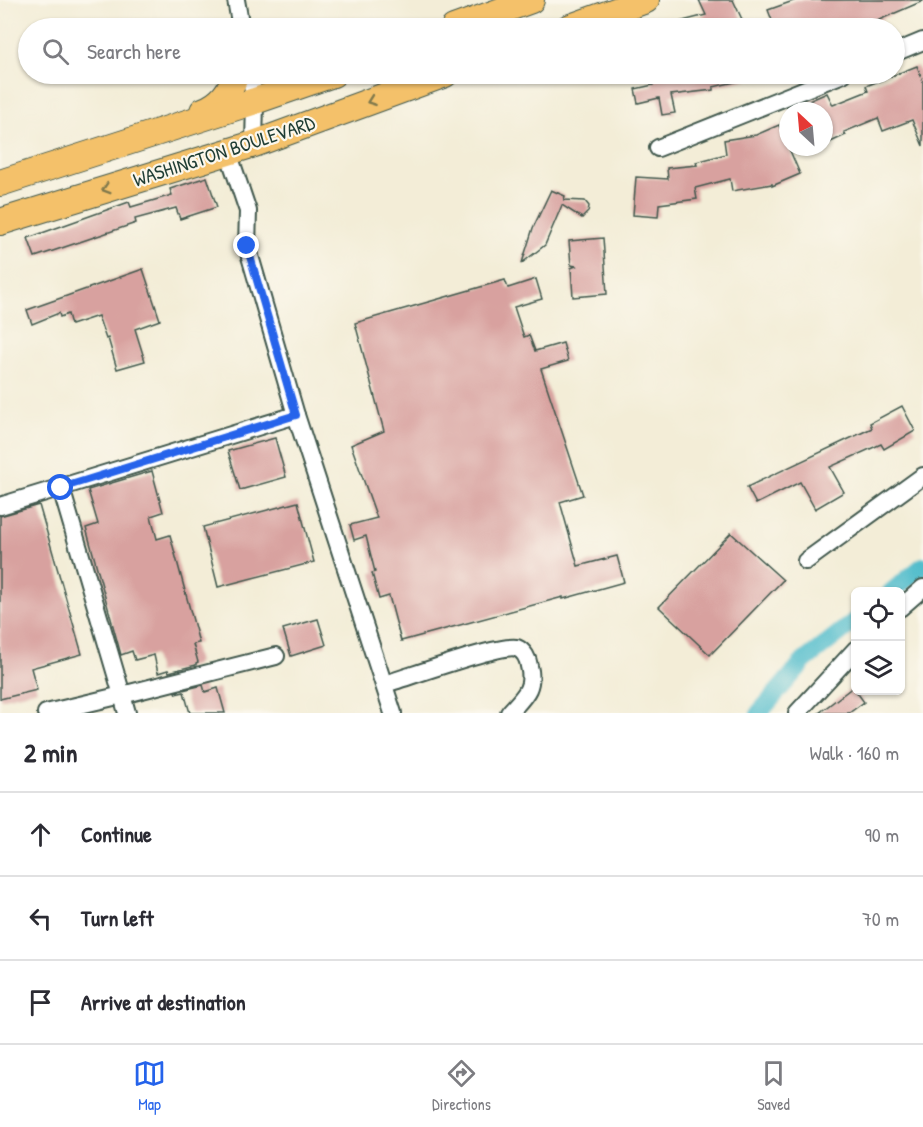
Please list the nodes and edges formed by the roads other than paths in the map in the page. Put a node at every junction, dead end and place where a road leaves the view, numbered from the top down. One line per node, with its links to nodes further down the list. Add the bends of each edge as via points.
1 (236, 0): 4 (street)
2 (531, 0): 5 (highway)
3 (646, 0): 6 (highway)
4 (239, 18)
5 (482, 18)
6 (596, 18)
7 (923, 42): 8 (street)
8 (905, 49)
9 (232, 84): 15 (highway, via 220,102)
10 (252, 84): 14 (street)
11 (304, 84): 14 (highway, WASHINGTON BOULEVARD)
12 (418, 84): 16 (highway, WASHINGTON BOULEVARD, one-way to 16)
13 (818, 84): 17 (street)
14 (255, 101): 15 (highway, WASHINGTON BOULEVARD); 16 (street)
15 (154, 133): 19 (highway, WASHINGTON BOULEVARD)
16 (254, 144): 18 (highway, WASHINGTON BOULEVARD)
17 (658, 148)
18 (228, 152): 20 (highway, WASHINGTON BOULEVARD, one-way to 20); 21 (street, via 248,211 247,246)
19 (0, 183)
20 (0, 222)
21 (296, 415): 23 (street); 30 (street)
22 (923, 476): 25 (street)
23 (61, 488): 24 (street); 31 (street)
24 (0, 506)
25 (806, 561)
26 (923, 588): 27 (street)
27 (905, 604)
28 (851, 653): 36 (street)
29 (276, 656): 31 (street)
30 (385, 684): 34 (street); 35 (street, via 506,647 516,648 523,651 532,681)
31 (122, 695): 32 (street); 33 (street)
32 (46, 713)
33 (127, 713)
34 (393, 713)
35 (509, 713)
36 (797, 713)

